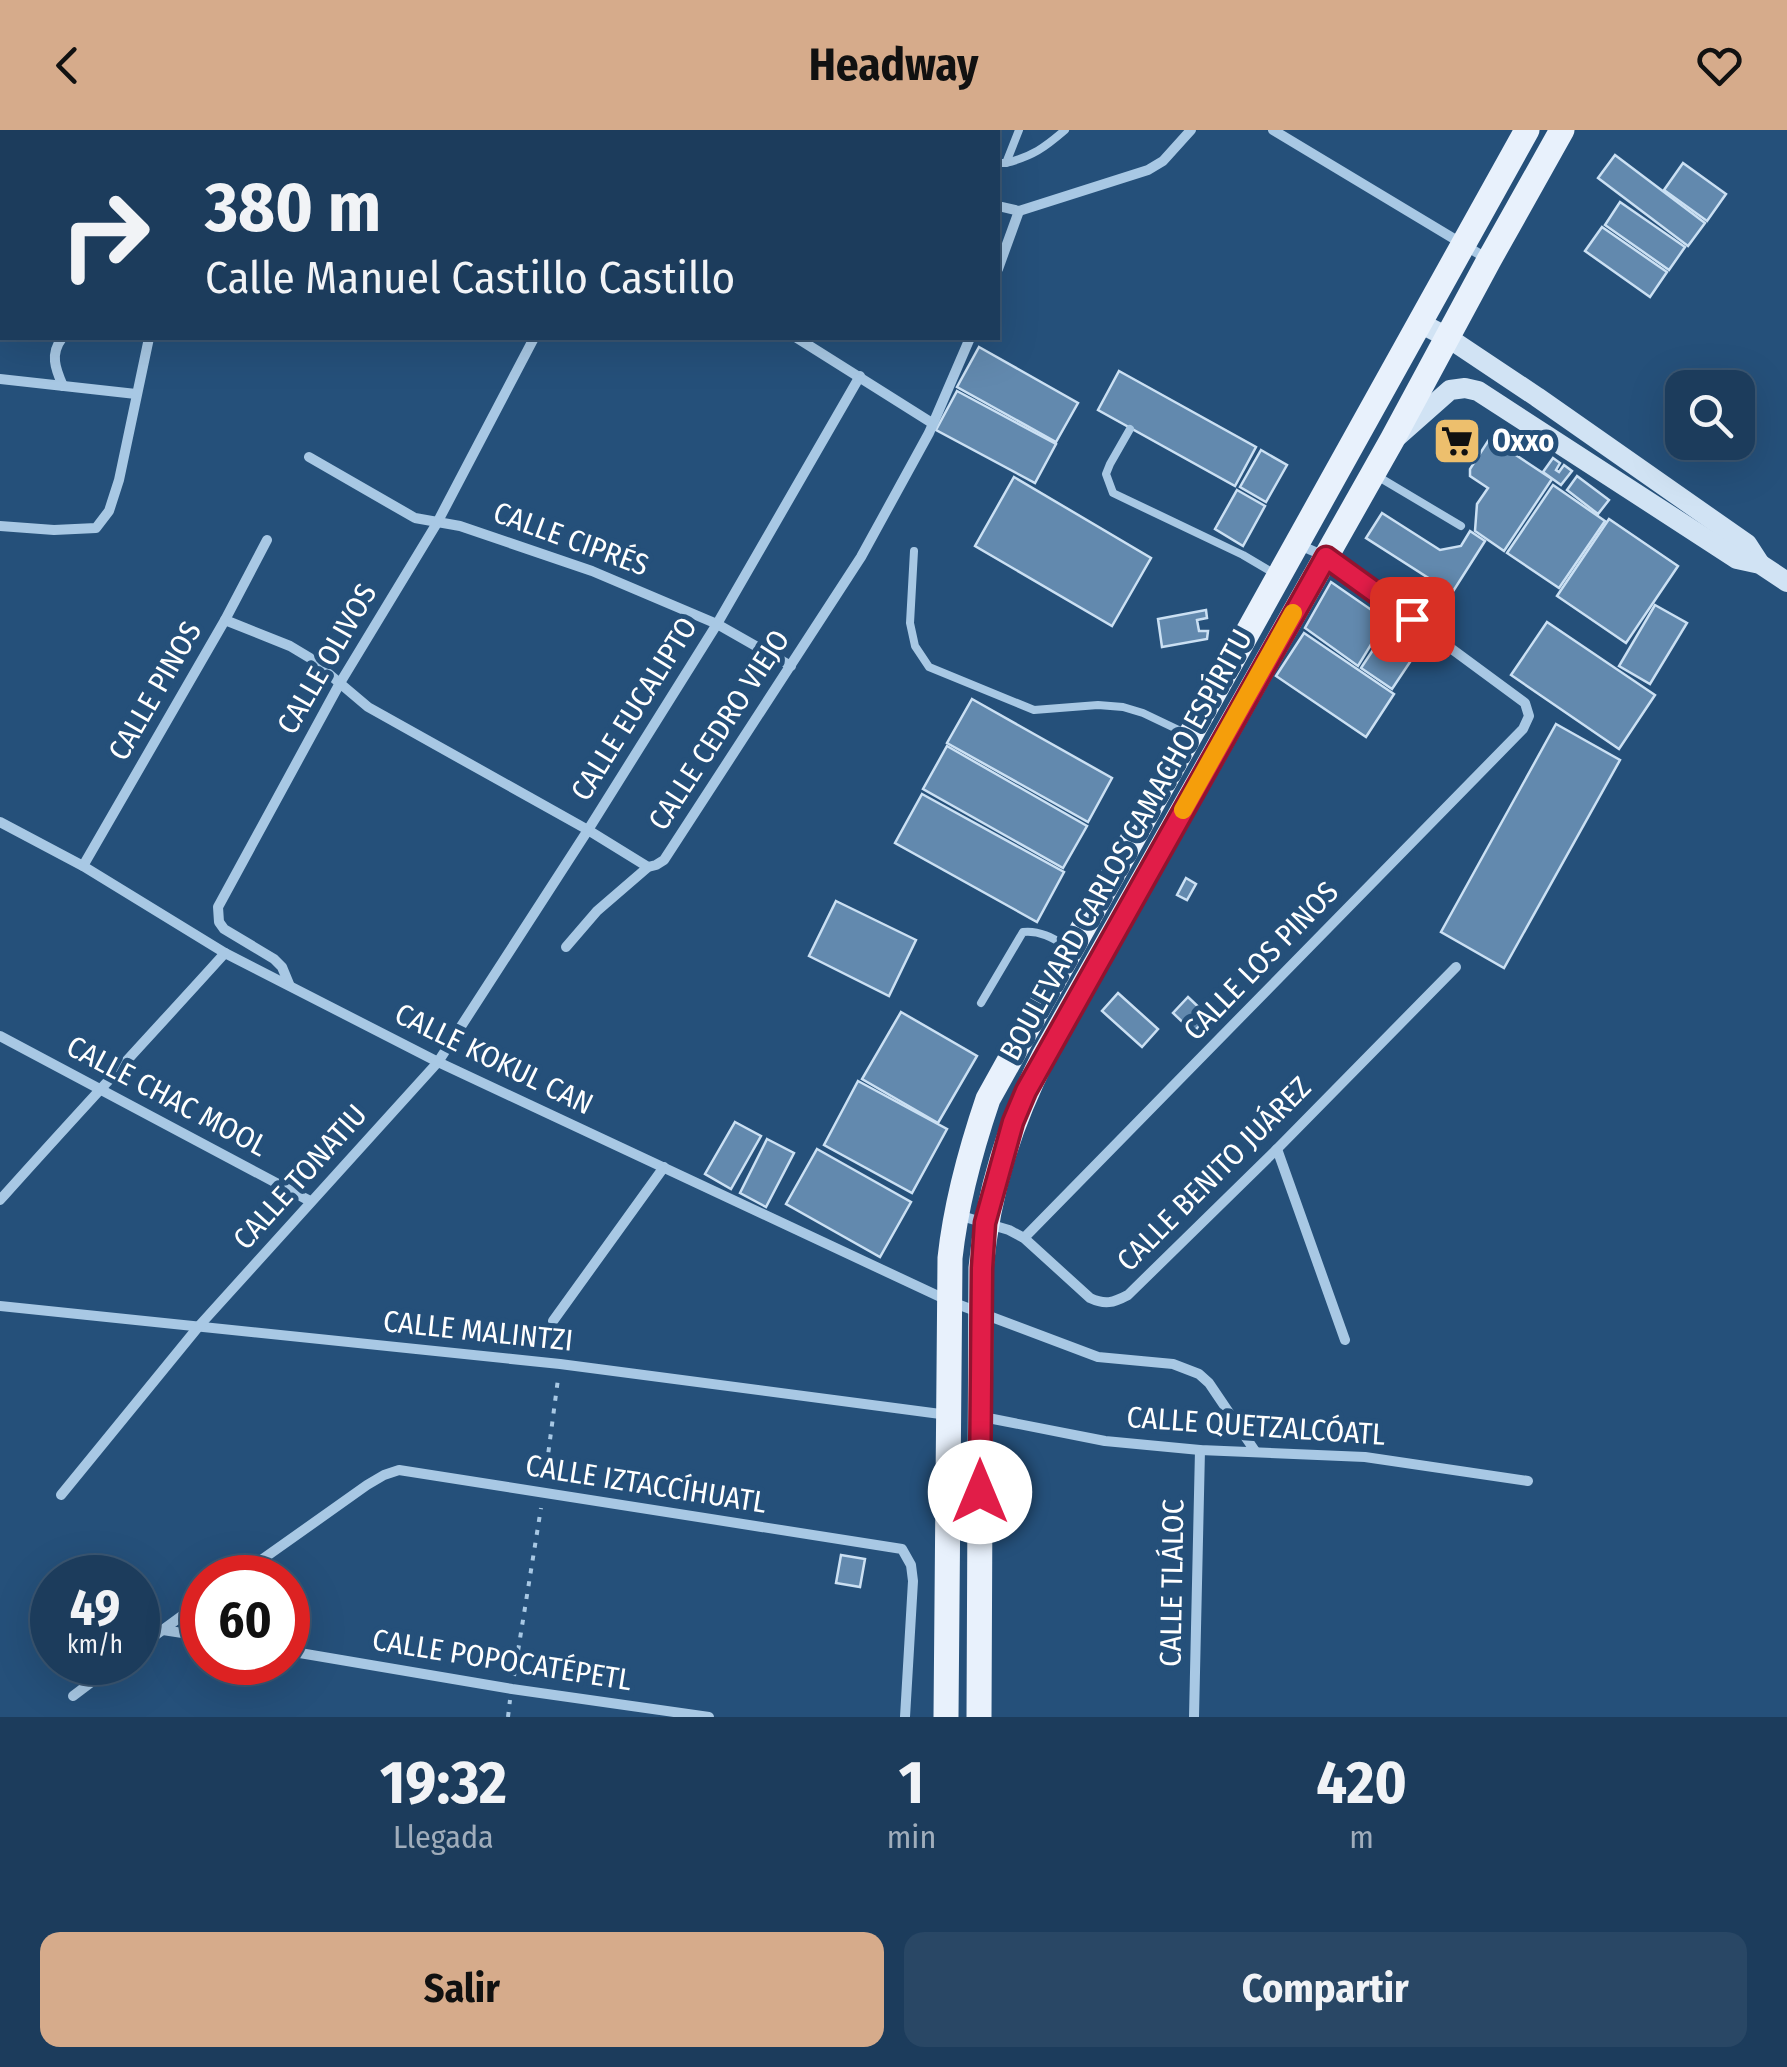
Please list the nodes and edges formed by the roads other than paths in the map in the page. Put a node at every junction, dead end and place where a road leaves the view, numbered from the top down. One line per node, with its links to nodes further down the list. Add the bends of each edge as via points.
1 (1019, 130): 7 (lane)
2 (1066, 130): 7 (lane, via 1028,158)
3 (1191, 130): 9 (street, via 1148,170)
4 (1273, 130): 10 (street)
5 (1527, 130): 10 (main road, BOULEVARD CARLOS CAMACHO ESPÍRITU)
6 (1562, 130): 11 (main road, BOULEVARD CARLOS CAMACHO ESPÍRITU)
7 (1002, 163)
8 (1000, 207): 9 (street)
9 (1019, 212): 12 (street)
10 (1463, 245): 11 (street); 13 (main road, BOULEVARD CARLOS CAMACHO ESPÍRITU)
11 (1489, 260): 14 (main road, BOULEVARD CARLOS CAMACHO ESPÍRITU)
12 (1000, 264)
13 (1420, 323): 14 (main road); 35 (main road, BOULEVARD CARLOS CAMACHO ESPÍRITU)
14 (1447, 336): 20 (main road); 28 (main road, BOULEVARD CARLOS CAMACHO ESPÍRITU)
15 (61, 340): 23 (street, via 54,351)
16 (148, 340): 25 (street)
17 (533, 340): 31 (street, CALLE OLIVOS)
18 (800, 340): 21 (street)
19 (969, 340): 26 (street, CALLE CEDRO VIEJO)
20 (1482, 360): 24 (main road); 38 (main road, via 1747,544)
21 (860, 376): 26 (street); 42 (street, CALLE EUCALIPTO)
22 (0, 379): 23 (street)
23 (63, 386): 25 (street)
24 (1465, 388): 28 (main road, via 1450,390); 38 (main road, via 1737,559)
25 (136, 394): 32 (street, via 119,480 96,528)
26 (932, 423): 43 (street, CALLE CEDRO VIEJO, via 861,557)
27 (1130, 429): 39 (lane, via 1106,474 1113,493)
28 (1392, 440): 30 (main road, BOULEVARD CARLOS CAMACHO ESPÍRITU)
29 (308, 457): 31 (street, CALLE CIPRÉS, via 415,518)
30 (1374, 473): 33 (lane); 37 (main road, BOULEVARD CARLOS CAMACHO ESPÍRITU)
31 (436, 523): 42 (street, CALLE CIPRÉS, via 529,548); 44 (street, CALLE OLIVOS)
32 (0, 526)
33 (1461, 526)
34 (268, 540): 41 (street, CALLE PINOS)
35 (1297, 544): 37 (street); 39 (main road, BOULEVARD CARLOS CAMACHO ESPÍRITU)
36 (914, 551): 45 (lane, via 910,623 929,667 1034,710 1123,707)
37 (1326, 557): 64 (main road, BOULEVARD CARLOS CAMACHO ESPÍRITU, via 1035,1074 1013,1122); 65 (street, CALLE LOS PINOS, via 1525,703 1523,729)
38 (1760, 564): 40 (main road)
39 (1279, 576): 45 (main road, BOULEVARD CARLOS CAMACHO ESPÍRITU)
40 (1787, 582)
41 (225, 620): 44 (street, CALLE CEDRO VIEJO, via 290,646); 48 (street, CALLE PINOS)
42 (717, 624): 43 (street, CALLE CIPRÉS); 47 (street, CALLE EUCALIPTO)
43 (792, 666): 49 (street, CALLE CEDRO VIEJO, via 664,860)
44 (340, 683): 47 (street, CALLE CEDRO VIEJO, via 368,707); 54 (street, CALLE OLIVOS, via 218,907 224,929 274,959)
45 (1190, 735): 51 (main road, BOULEVARD CARLOS CAMACHO ESPÍRITU)
46 (0, 822): 48 (street, CALLE KOKUL CAN)
47 (588, 830): 49 (street, CALLE CEDRO VIEJO); 57 (street, CALLE EUCALIPTO)
48 (83, 866): 52 (street, CALLE KOKUL CAN)
49 (648, 866): 50 (street)
50 (566, 947)
51 (1070, 948): 55 (lane, via 1023,932); 63 (main road, BOULEVARD CARLOS CAMACHO ESPÍRITU, via 988,1099)
52 (224, 953): 54 (street, CALLE KOKUL CAN); 58 (street)
53 (1456, 966): 59 (street, CALLE BENITO JUÁREZ)
54 (289, 985): 57 (street, CALLE KOKUL CAN)
55 (981, 1002)
56 (0, 1036): 58 (street, CALLE CHAC MOOL)
57 (438, 1062): 60 (street, CALLE KOKUL CAN); 62 (street, CALLE TONATIU)
58 (100, 1088): 61 (street); 62 (street, CALLE CHAC MOOL)
59 (1277, 1149): 65 (street, CALLE BENITO JUÁREZ, via 1128,1295 1110,1303 1090,1298); 71 (street)
60 (664, 1167): 66 (street, CALLE KOKUL CAN); 69 (street)
61 (0, 1200)
62 (310, 1201): 70 (street, CALLE TONATIU)
63 (955, 1214): 64 (street, CALLE BENITO JUÁREZ); 66 (main road, BOULEVARD CARLOS CAMACHO ESPÍRITU)
64 (985, 1223): 65 (street, CALLE BENITO JUÁREZ); 68 (main road, BOULEVARD CARLOS CAMACHO ESPÍRITU)
65 (1024, 1238)
66 (950, 1301): 68 (street, CALLE KOKUL CAN); 72 (main road, BOULEVARD CARLOS CAMACHO ESPÍRITU)
67 (0, 1306): 70 (street, CALLE MALINTZI)
68 (982, 1312): 73 (main road, BOULEVARD CARLOS CAMACHO ESPÍRITU); 75 (street, CALLE KOKUL CAN, via 1098,1356 1173,1364 1199,1374)
69 (553, 1321)
70 (200, 1326): 72 (street, CALLE MALINTZI); 77 (street, CALLE TONATIU)
71 (1345, 1340)
72 (949, 1415): 87 (main road, BOULEVARD CARLOS CAMACHO ESPÍRITU)
73 (981, 1416): 74 (street, CALLE QUETZALCÓATL, via 1104,1441); 88 (main road, BOULEVARD CARLOS CAMACHO ESPÍRITU)
74 (1200, 1450): 75 (street, CALLE QUETZALCÓATL); 89 (street, CALLE TLÁLOC)
75 (1256, 1451): 76 (street, CALLE QUETZALCÓATL, via 1365,1456)
76 (1528, 1481)
77 (61, 1495)
78 (269, 1555): 86 (street, CALLE IZTACCÍHUATL, via 384,1474 400,1470 902,1549 913,1581)
79 (180, 1617): 80 (street)
80 (162, 1630): 81 (street)
81 (180, 1633)
82 (310, 1655): 85 (street, CALLE POPOCATÉPETL)
83 (88, 1685): 84 (street)
84 (73, 1696)
85 (709, 1717)
86 (905, 1717)
87 (946, 1717)
88 (979, 1717)
89 (1194, 1717)

